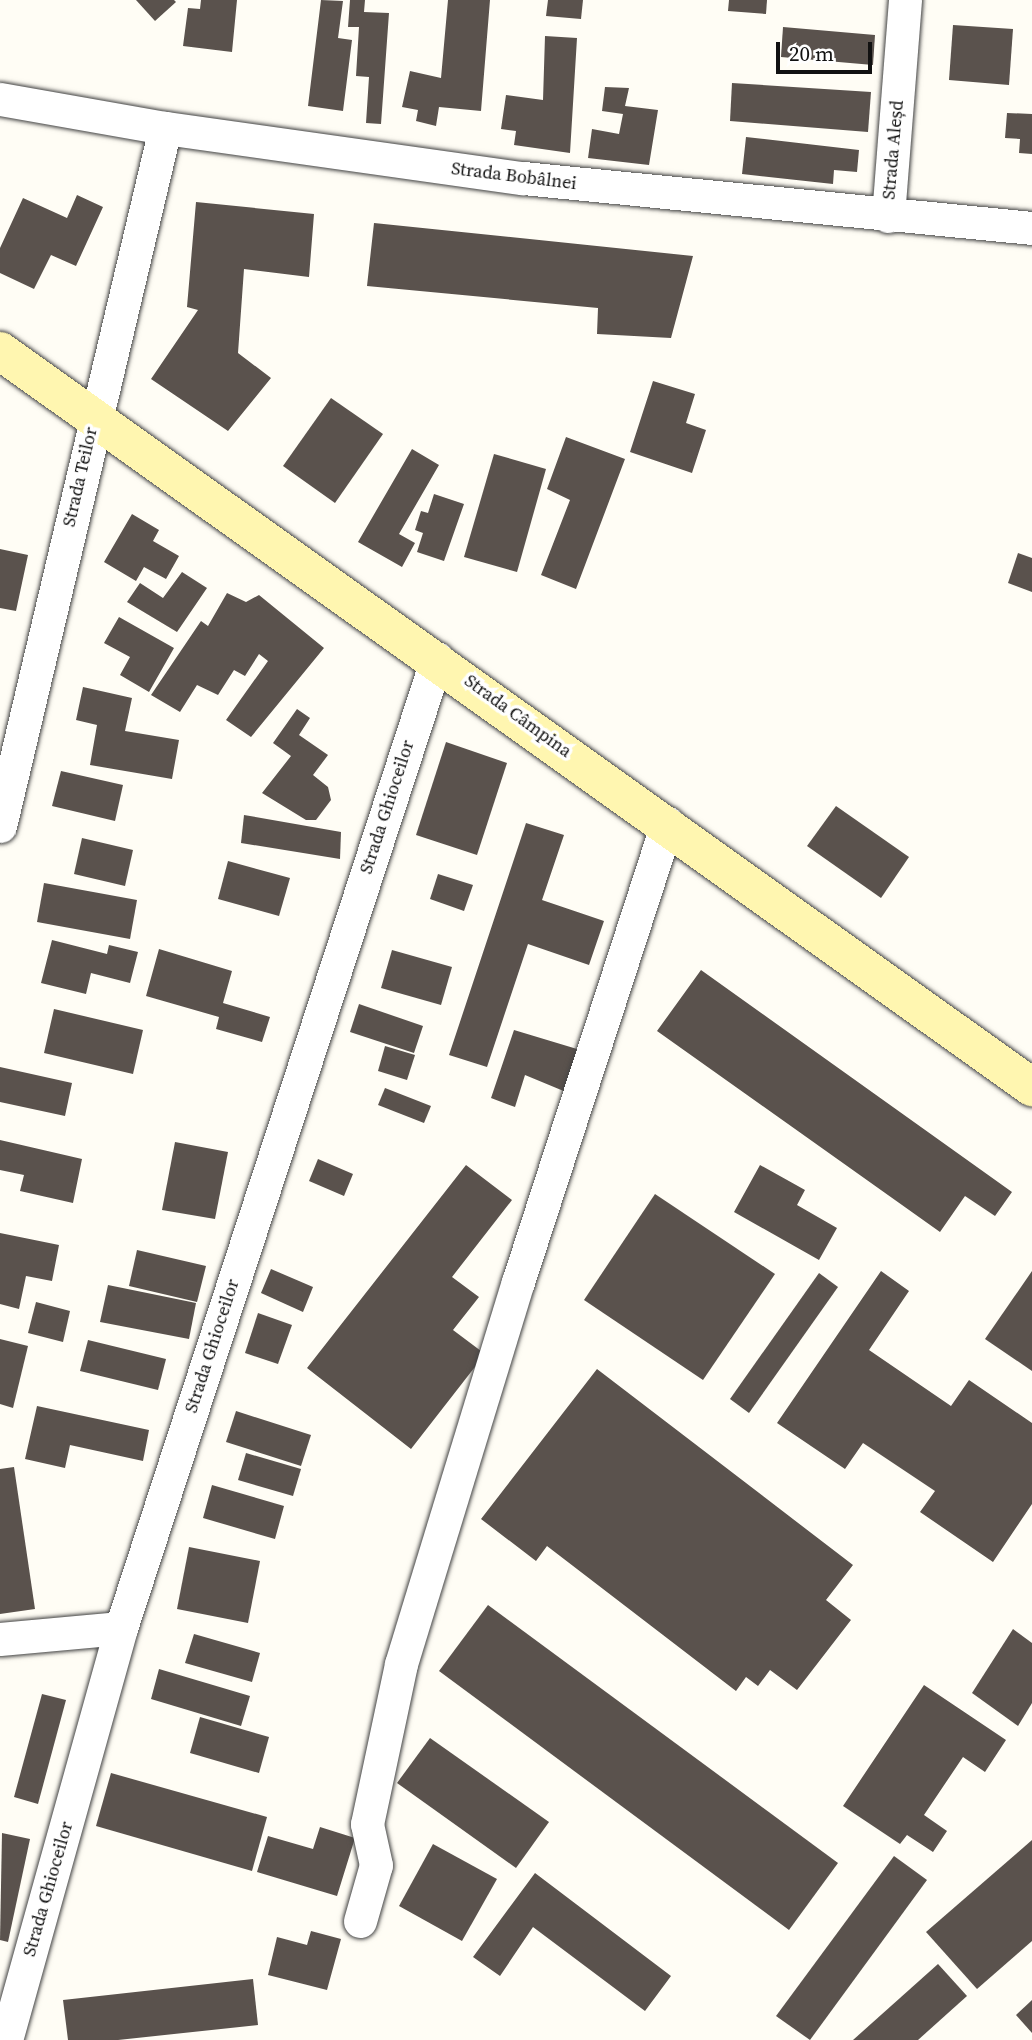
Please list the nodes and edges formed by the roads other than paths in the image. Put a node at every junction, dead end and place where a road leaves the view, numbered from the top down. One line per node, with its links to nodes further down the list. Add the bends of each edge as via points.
1 (905, 0): 4 (street, Strada Aleșd)
2 (0, 99): 3 (street, Strada Bobâlnei)
3 (165, 128): 4 (street, Strada Bobâlnei, via 523,178); 7 (street, Strada Teilor)
4 (888, 216): 5 (street, Strada Bobâlnei)
5 (1032, 228)
6 (0, 351): 7 (main road, Strada Câmpina)
7 (93, 418): 8 (main road, Strada Câmpina); 10 (street, Strada Teilor)
8 (437, 659): 9 (main road, Strada Câmpina); 12 (street, Strada Ghioceilor)
9 (667, 823): 11 (main road, Strada Câmpina); 14 (street, via 534,1231 401,1664 367,1824 376,1866)
10 (0, 827)
11 (1032, 1087)
12 (121, 1628): 13 (street); 15 (street, Strada Ghioceilor)
13 (0, 1639)
14 (360, 1921)
15 (6, 2040)

